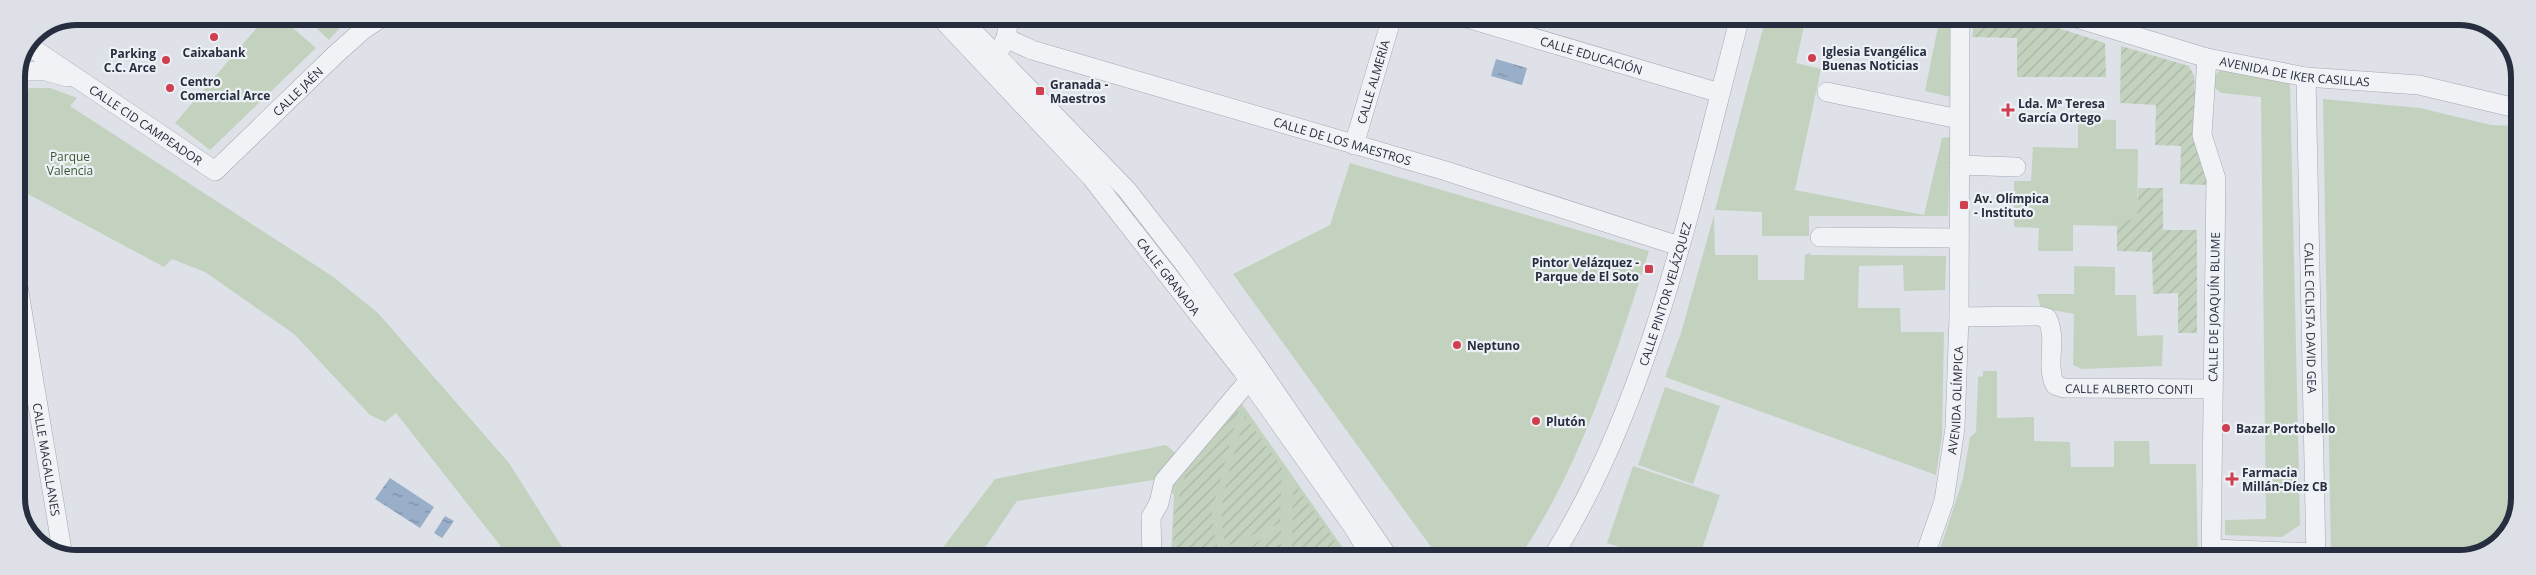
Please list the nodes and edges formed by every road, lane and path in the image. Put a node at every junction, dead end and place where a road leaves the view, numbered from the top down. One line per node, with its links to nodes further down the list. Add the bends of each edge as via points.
1 (370, 25): 24 (street, CALLE JAÉN)
2 (948, 25): 30 (street, CALLE GRANADA, via 1092,177)
3 (968, 25): 12 (street, CALLE GRANADA)
4 (1008, 25): 10 (street)
5 (1390, 25): 21 (street, CALLE ALMERÍA)
6 (1490, 25): 18 (street, CALLE EDUCACIÓN)
7 (1738, 25): 18 (street, CALLE PINTOR VELÁZQUEZ)
8 (1960, 25): 20 (street, AVENIDA OLÍMPICA)
9 (2099, 25): 13 (street, AVENIDA DE IKER CASILLAS)
10 (1006, 38): 12 (street); 21 (street, CALLE DE LOS MAESTROS, via 1032,50)
11 (33, 49): 16 (street, CALLE CID CAMPEADOR)
12 (998, 56): 35 (street, CALLE GRANADA, via 1127,190 1182,262)
13 (2207, 58): 15 (street, AVENIDA DE IKER CASILLAS); 31 (street, CALLE DE JOAQUÍN BLUME, via 2202,135 2216,178)
14 (26, 72): 16 (street, via 46,71)
15 (2306, 76): 19 (street, AVENIDA DE IKER CASILLAS, via 2419,86); 39 (street, CALLE CICLISTA DAVID GEA)
16 (78, 79): 24 (street, CALLE CID CAMPEADOR)
17 (1827, 92): 20 (street)
18 (1720, 93): 27 (street, CALLE PINTOR VELÁZQUEZ)
19 (2511, 108)
20 (1959, 119): 22 (street, AVENIDA OLÍMPICA)
21 (1354, 145): 27 (street, CALLE DE LOS MAESTROS)
22 (1959, 165): 23 (street); 26 (street, AVENIDA OLÍMPICA)
23 (2016, 166)
24 (215, 171)
25 (1820, 237): 26 (street)
26 (1959, 238): 28 (street, AVENIDA OLÍMPICA)
27 (1679, 246): 36 (street, CALLE PINTOR VELÁZQUEZ, via 1644,358 1612,439 1577,518)
28 (1959, 317): 31 (street, CALLE ALBERTO CONTI, via 2047,318 2051,326 2050,375 2055,385 2064,388); 37 (street, AVENIDA OLÍMPICA, via 1950,471 1944,501)
29 (25, 328): 32 (street, CALLE MAGALLANES)
30 (1249, 380): 33 (street, via 1164,481 1159,503 1151,517); 34 (street, CALLE GRANADA)
31 (2212, 389): 38 (street, CALLE DE JOAQUÍN BLUME)
32 (62, 547)
33 (1152, 550)
34 (1367, 550)
35 (1384, 550)
36 (1557, 550)
37 (1927, 550)
38 (2211, 550)
39 (2315, 550)

